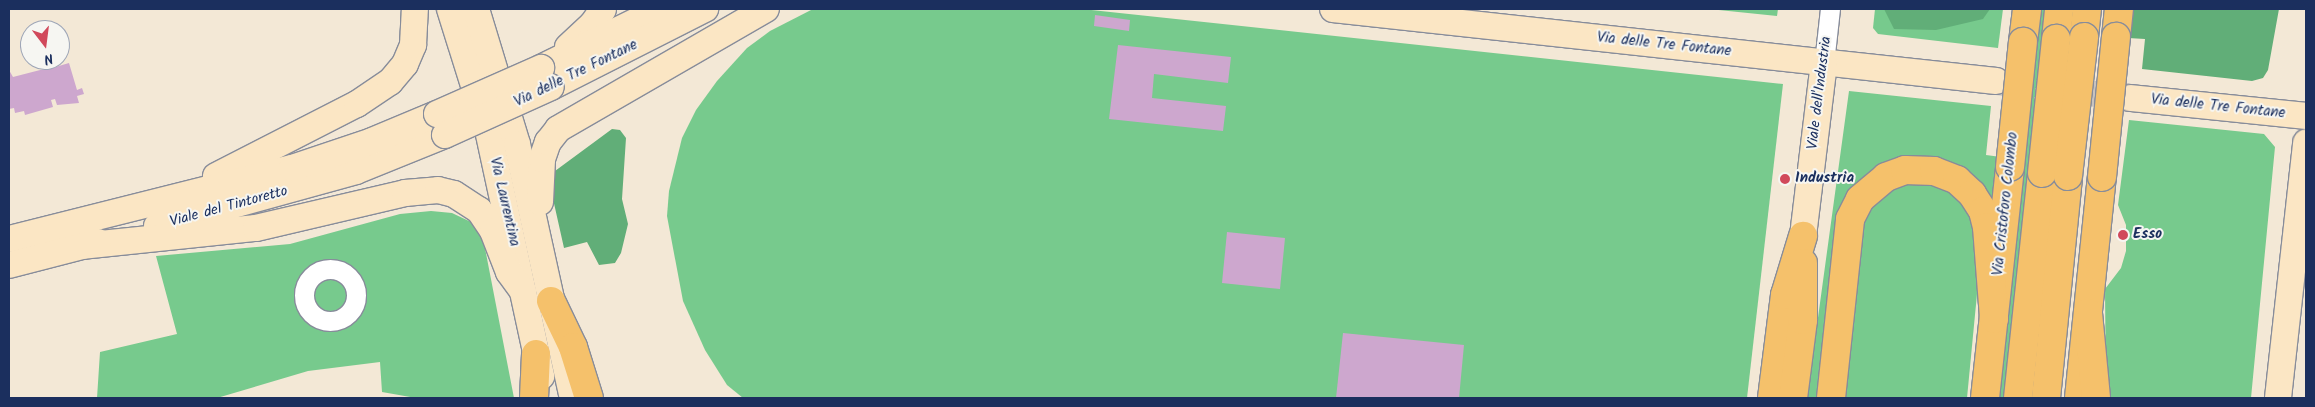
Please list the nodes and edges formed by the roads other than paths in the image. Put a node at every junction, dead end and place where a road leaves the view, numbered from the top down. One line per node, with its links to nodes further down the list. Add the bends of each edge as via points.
1 (416, 9): 23 (main road, via 413,45 405,64 390,82 293,138)
2 (450, 9): 29 (main road, Via Laurentina, via 488,130)
3 (476, 9): 22 (main road, Via Laurentina)
4 (491, 9): 22 (main road)
5 (603, 9): 16 (main road)
6 (661, 9): 16 (main road, Via delle Tre Fontane)
7 (705, 9): 16 (main road, Via delle Tre Fontane)
8 (766, 9): 24 (main road, via 583,112 553,133 542,159)
9 (1333, 9): 15 (main road, Via delle Tre Fontane)
10 (1830, 9): 15 (street, Viale dell'Industria)
11 (2027, 9): 32 (main road, Via Cristoforo Colombo, bridge)
12 (2059, 9): 43 (main road, bridge)
13 (2087, 9): 34 (main road, bridge)
14 (2119, 9): 31 (main road, bridge)
15 (1824, 63): 17 (main road, Via delle Tre Fontane); 25 (main road, Viale dell'Industria)
16 (546, 77): 20 (main road, Via delle Tre Fontane, bridge)
17 (1996, 82)
18 (2130, 98): 19 (main road, Via delle Tre Fontane)
19 (2306, 116)
20 (441, 125): 23 (main road, Viale del Tintoretto, via 317,160); 27 (main road, Viale del Tintoretto, via 341,175)
21 (2306, 143): 47 (main road)
22 (517, 144): 24 (main road, Via Laurentina)
23 (177, 194): 26 (main road, Viale del Tintoretto)
24 (536, 232): 30 (main road, Via Laurentina)
25 (1802, 236): 39 (main road, via 1785,295); 40 (main road, via 1803,320)
26 (9, 239)
27 (81, 246): 28 (main road, Viale del Tintoretto); 29 (main road, via 256,228 405,193 438,190 454,194 479,210 493,232 509,272)
28 (9, 265)
29 (523, 291): 33 (main road, Via Laurentina)
30 (551, 301): 37 (main road, Via Laurentina); 38 (main road, via 573,347)
31 (2089, 301): 34 (main road); 45 (main road); 46 (main road)
32 (1994, 319): 41 (main road, via 1987,227 1983,211 1972,194 1957,180 1934,171 1905,170 1886,177 1860,199 1850,219); 42 (main road, Via Cristoforo Colombo)
33 (536, 354): 35 (main road); 36 (main road, Via Laurentina)
34 (2052, 354): 44 (main road)
35 (534, 398)
36 (546, 398)
37 (573, 398)
38 (588, 398)
39 (1772, 398)
40 (1793, 398)
41 (1831, 398)
42 (1985, 398)
43 (2018, 398)
44 (2046, 398)
45 (2079, 398)
46 (2096, 398)
47 (2278, 398)

